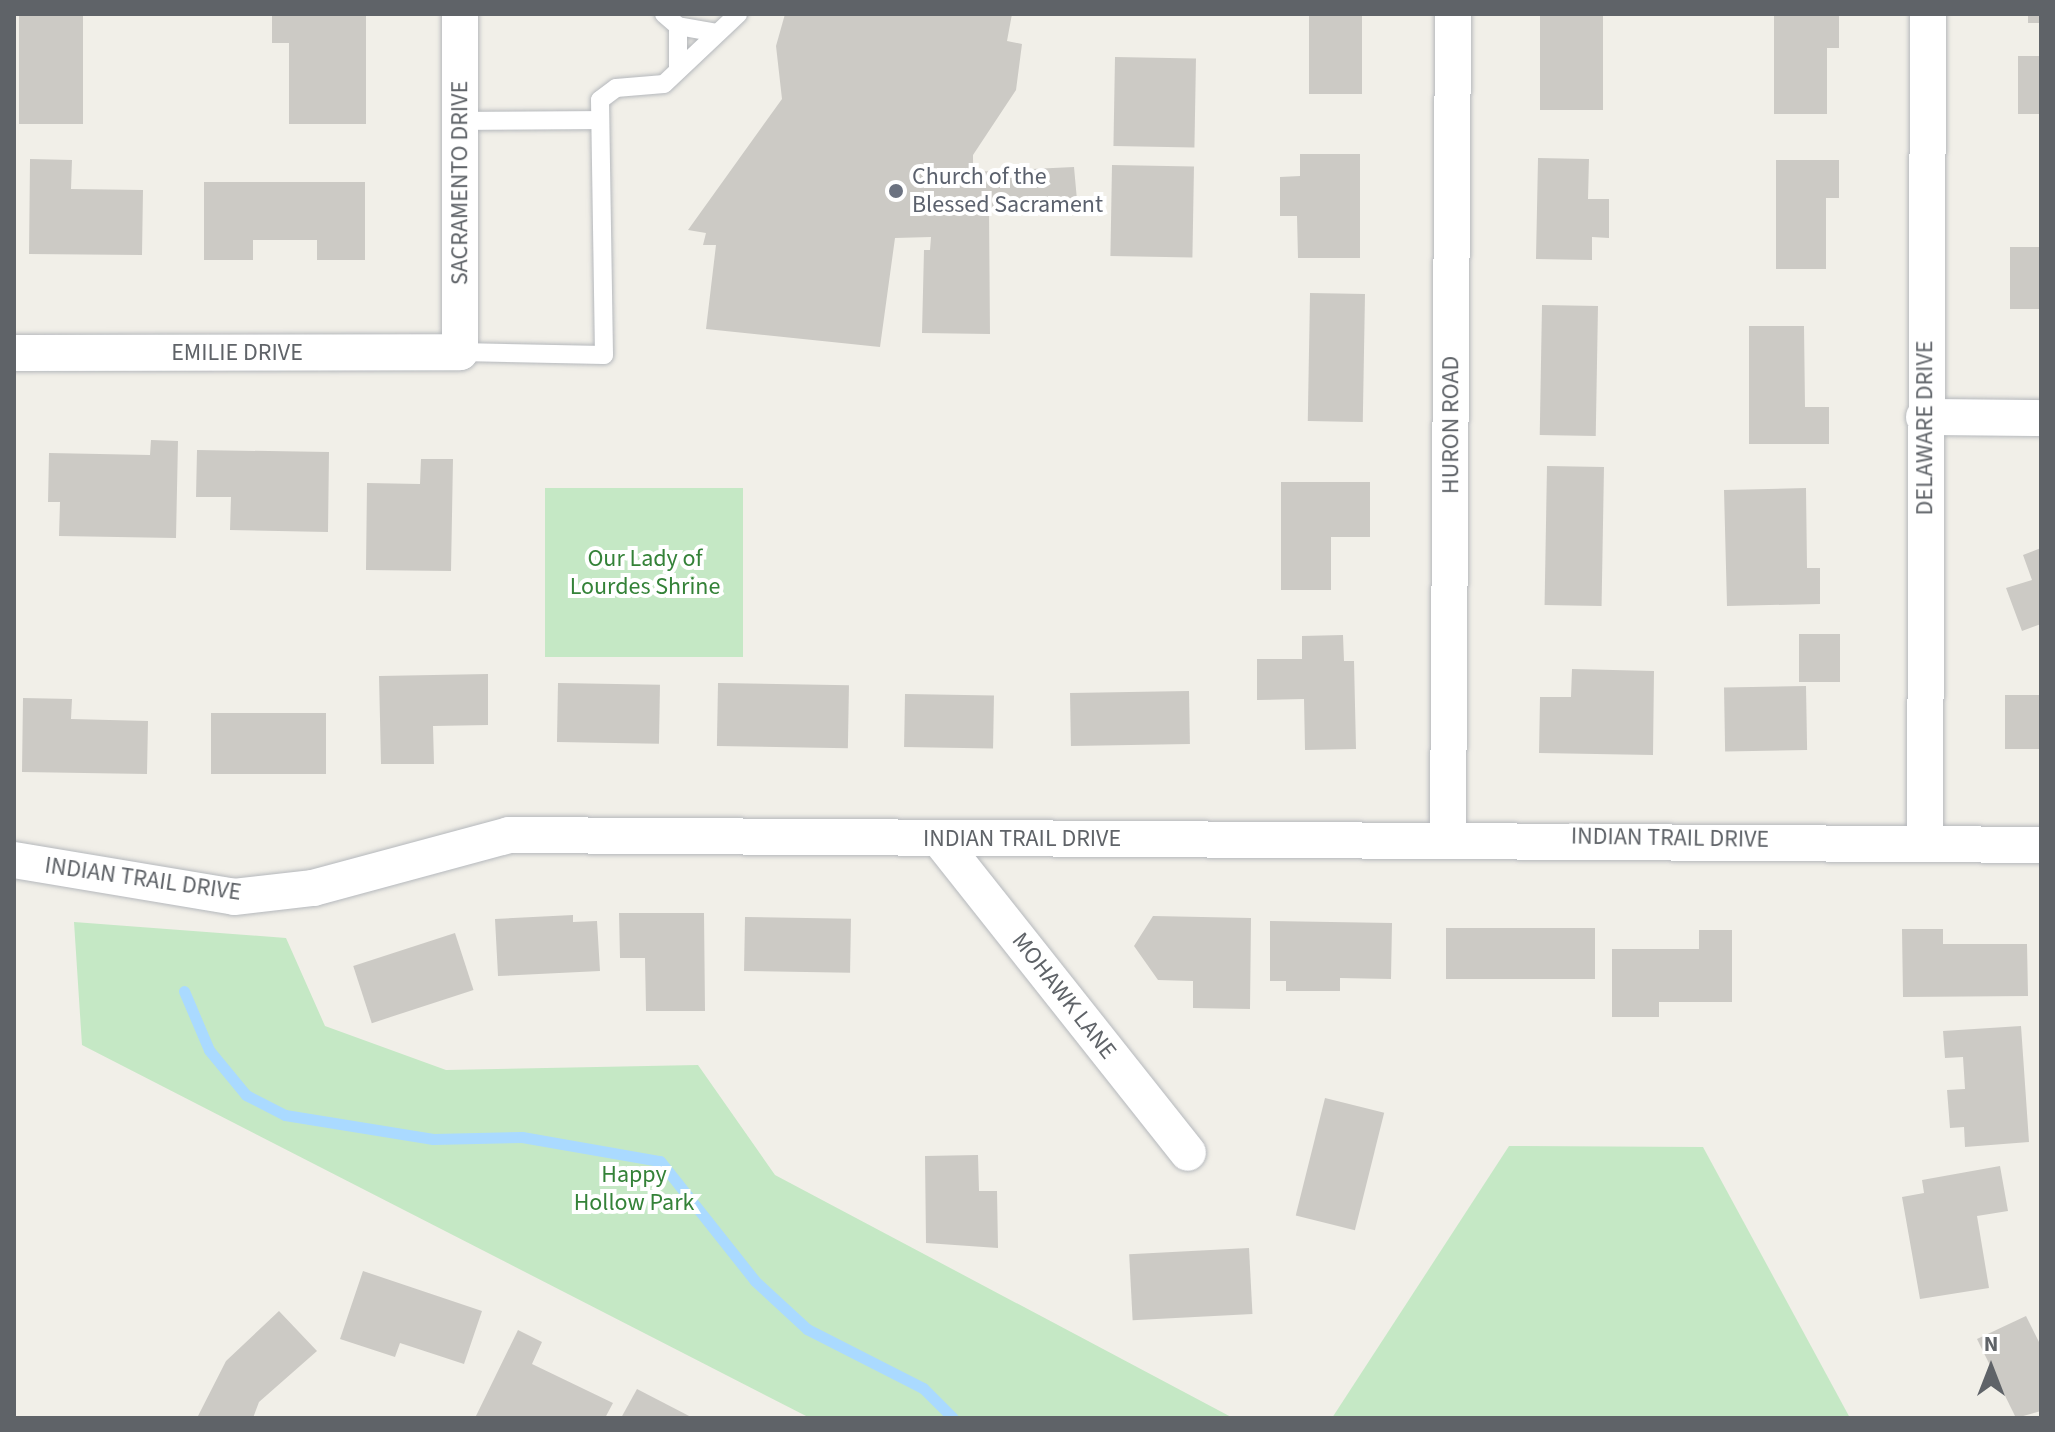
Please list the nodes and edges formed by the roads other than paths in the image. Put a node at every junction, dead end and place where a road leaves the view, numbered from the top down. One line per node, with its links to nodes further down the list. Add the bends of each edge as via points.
1 (460, 14): 9 (street, SACRAMENTO DRIVE)
2 (738, 14): 6 (lane)
3 (1453, 14): 14 (street, HURON ROAD)
4 (1928, 14): 12 (street, DELAWARE DRIVE)
5 (671, 20): 6 (lane); 7 (lane)
6 (716, 33): 7 (lane)
7 (678, 70): 8 (lane, via 664,84 605,92)
8 (600, 120): 9 (lane); 10 (lane, via 604,355)
9 (460, 121): 10 (street, SACRAMENTO DRIVE)
10 (460, 352): 11 (street, EMILIE DRIVE)
11 (14, 353)
12 (1924, 417): 13 (street); 16 (street, DELAWARE DRIVE)
13 (2041, 418)
14 (1448, 835): 15 (street, INDIAN TRAIL DRIVE); 16 (street, INDIAN TRAIL DRIVE)
15 (940, 840): 18 (street, INDIAN TRAIL DRIVE, via 509,835 313,888 234,897); 19 (street, MOHAWK LANE)
16 (1925, 842): 17 (street, INDIAN TRAIL DRIVE)
17 (2041, 845)
18 (14, 860)
19 (1188, 1153)

